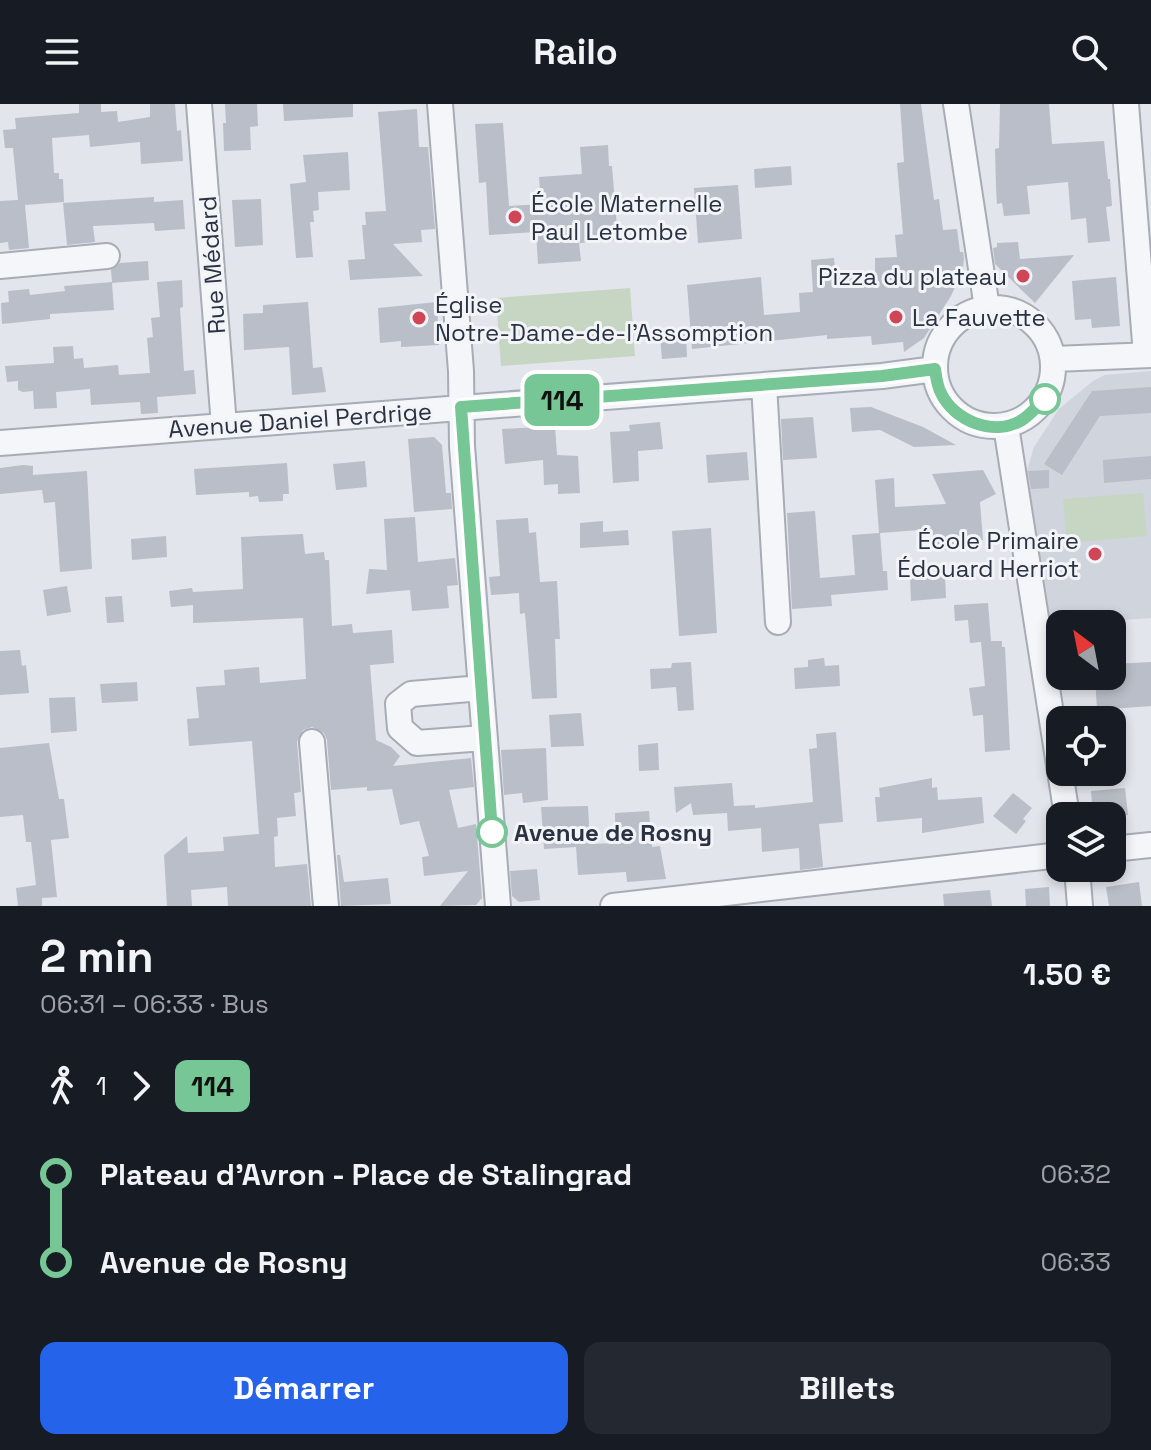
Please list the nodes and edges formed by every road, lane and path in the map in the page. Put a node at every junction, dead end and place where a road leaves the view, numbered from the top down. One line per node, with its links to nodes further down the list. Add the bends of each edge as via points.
1 (199, 104): 13 (street, Rue Médard)
2 (440, 104): 12 (street)
3 (956, 104): 7 (street)
4 (1126, 104): 8 (street)
5 (107, 256): 6 (street)
6 (0, 266)
7 (987, 308): 9 (street, via 1024,315 1044,334); 10 (street, via 966,314 949,328 938,347)
8 (1148, 355): 9 (street)
9 (1054, 359): 14 (street, via 1045,399 1022,420)
10 (935, 369): 11 (street, Avenue Daniel Perdrige); 14 (street, via 940,392 964,418)
11 (764, 385): 12 (street, Avenue Daniel Perdrige); 16 (street)
12 (461, 407): 13 (street, Avenue Daniel Perdrige); 17 (street)
13 (224, 426): 15 (street, Avenue Daniel Perdrige)
14 (1006, 426): 20 (street)
15 (0, 443)
16 (778, 622)
17 (481, 688): 18 (street); 18 (street, via 411,694 398,704 400,728 417,743)
18 (484, 738): 26 (street)
19 (312, 742): 25 (street)
20 (1065, 802)
21 (1151, 845): 22 (street)
22 (1126, 848)
23 (1046, 857): 27 (street)
24 (1078, 882): 28 (street)
25 (326, 906)
26 (498, 906)
27 (613, 906)
28 (1080, 906)

